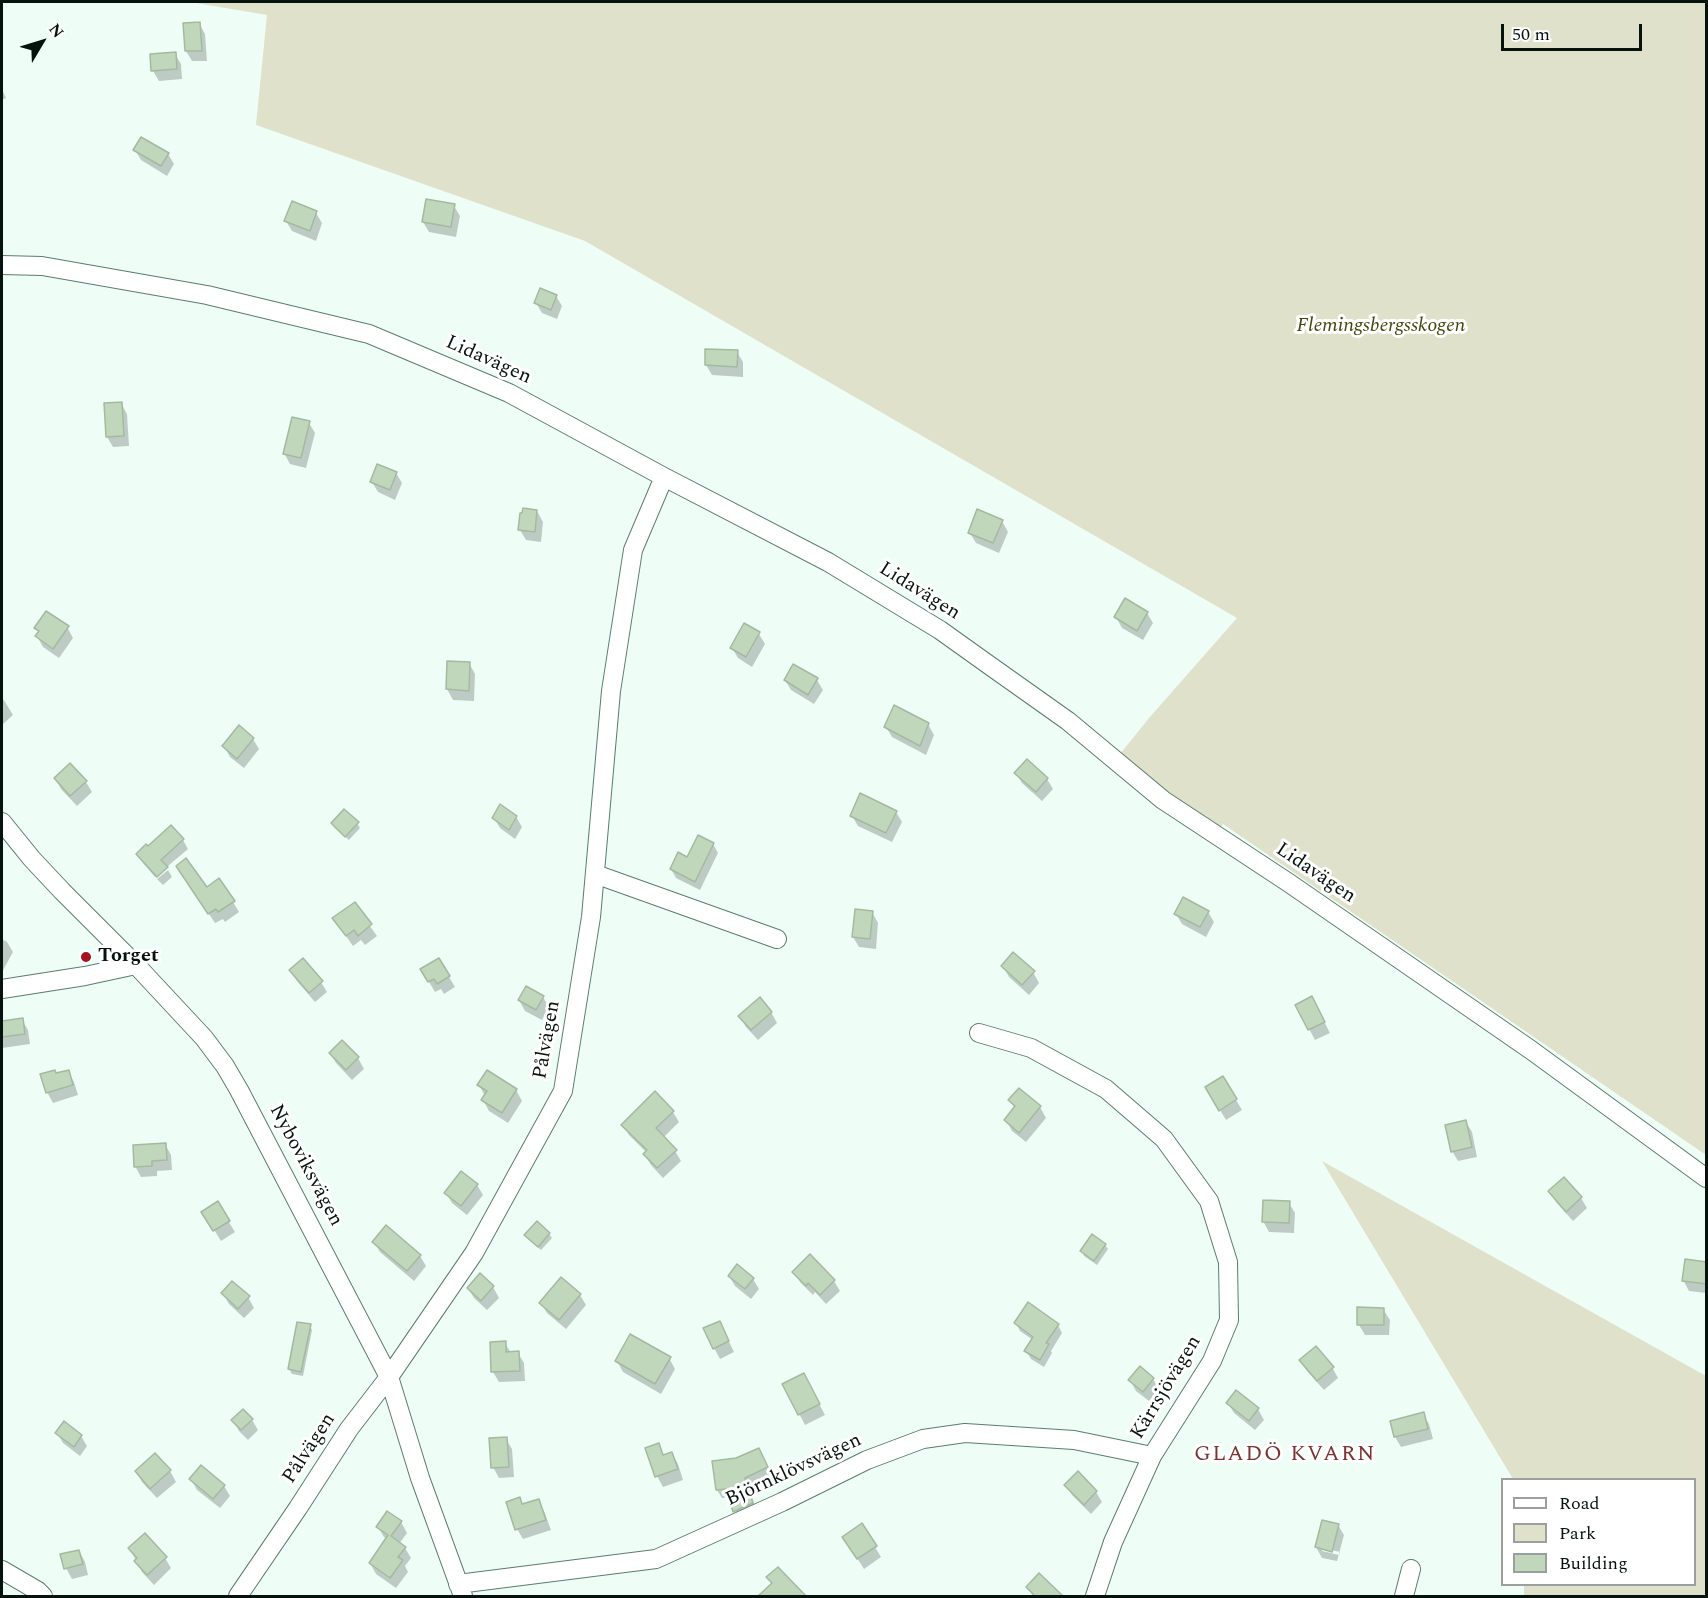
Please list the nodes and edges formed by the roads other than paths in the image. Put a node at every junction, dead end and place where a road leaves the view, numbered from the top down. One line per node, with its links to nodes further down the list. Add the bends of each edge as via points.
1 (2, 265): 2 (street, Lidavägen, via 42,266 207,295 369,334 509,393)
2 (664, 477): 4 (street, Pålvägen, via 633,550 611,691); 9 (street, Lidavägen, via 828,562 940,630 1068,721 1163,800 1531,1050)
3 (2, 822): 6 (street, Nyboviksvägen, via 32,859)
4 (595, 874): 5 (street); 10 (street, Pålvägen, via 563,1091 474,1253)
5 (777, 939)
6 (136, 965): 7 (street); 10 (street, Nyboviksvägen, via 225,1066)
7 (2, 989)
8 (979, 1034): 11 (street, Kärrsjövägen, via 1031,1048 1106,1089 1164,1139 1209,1201 1228,1262 1230,1320 1212,1361)
9 (1707, 1178)
10 (389, 1377): 14 (street, Nyboviksvägen); 17 (street, Pålvägen, via 349,1429)
11 (1152, 1456): 14 (street, Björnklövsvägen, via 1074,1440 965,1433 923,1439 867,1460 656,1559); 18 (street, Kärrsjövägen, via 1113,1542)
12 (1411, 1569): 19 (street)
13 (2, 1570): 16 (street)
14 (460, 1590)
15 (22, 1596): 16 (street)
16 (43, 1596)
17 (238, 1596)
18 (1095, 1596)
19 (1404, 1596)

